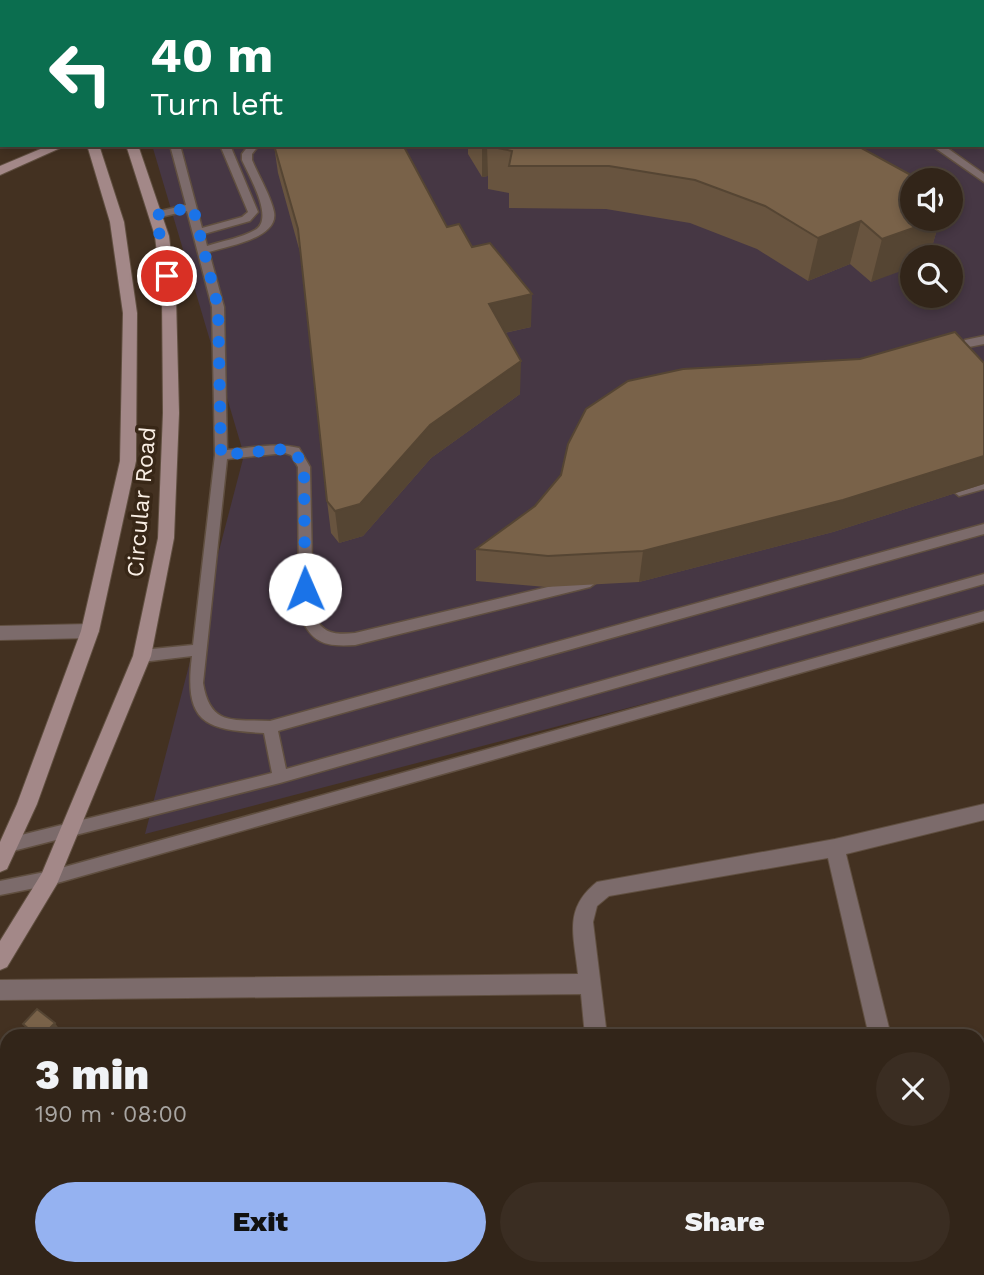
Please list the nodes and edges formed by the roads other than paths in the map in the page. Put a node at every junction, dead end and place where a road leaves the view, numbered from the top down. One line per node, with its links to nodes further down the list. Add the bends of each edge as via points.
1 (56, 147): 8 (street)
2 (94, 147): 23 (street, Circular Road, via 117,222 130,313 131,376 128,461)
3 (133, 147): 11 (street, Circular Road)
4 (176, 147): 10 (lane)
5 (226, 147): 12 (lane, via 253,212 246,219)
6 (252, 147): 13 (lane, via 247,160 269,212 268,223 260,232)
7 (939, 147): 9 (lane)
8 (0, 171)
9 (984, 179)
10 (193, 207): 11 (lane); 12 (lane)
11 (156, 215): 26 (street, Circular Road, via 169,298 171,413 166,538)
12 (201, 232): 13 (lane)
13 (205, 250): 16 (lane, via 218,307)
14 (984, 340): 15 (lane)
15 (969, 343)
16 (221, 455): 20 (lane, via 285,449 301,459 306,613 312,630 325,640 355,639); 25 (lane)
17 (984, 484): 18 (lane)
18 (944, 494)
19 (984, 529): 27 (lane)
20 (609, 577)
21 (984, 579): 28 (lane)
22 (984, 616): 34 (lane)
23 (90, 631): 24 (street); 31 (street, Circular Road)
24 (0, 633)
25 (199, 650): 26 (lane); 27 (lane, via 197,698 204,714 225,724)
26 (142, 656): 30 (street, Circular Road)
27 (270, 727): 28 (lane)
28 (280, 777): 30 (lane)
29 (984, 812): 32 (street)
30 (70, 831): 31 (lane); 34 (street, Circular Road)
31 (9, 845): 33 (street, Circular Road)
32 (835, 848): 37 (street, via 604,888 588,901 583,922); 40 (street)
33 (0, 863)
34 (50, 878): 35 (lane); 36 (street, Circular Road)
35 (0, 888)
36 (0, 960)
37 (590, 984): 38 (street); 39 (street)
38 (0, 990)
39 (595, 1029)
40 (878, 1029)

